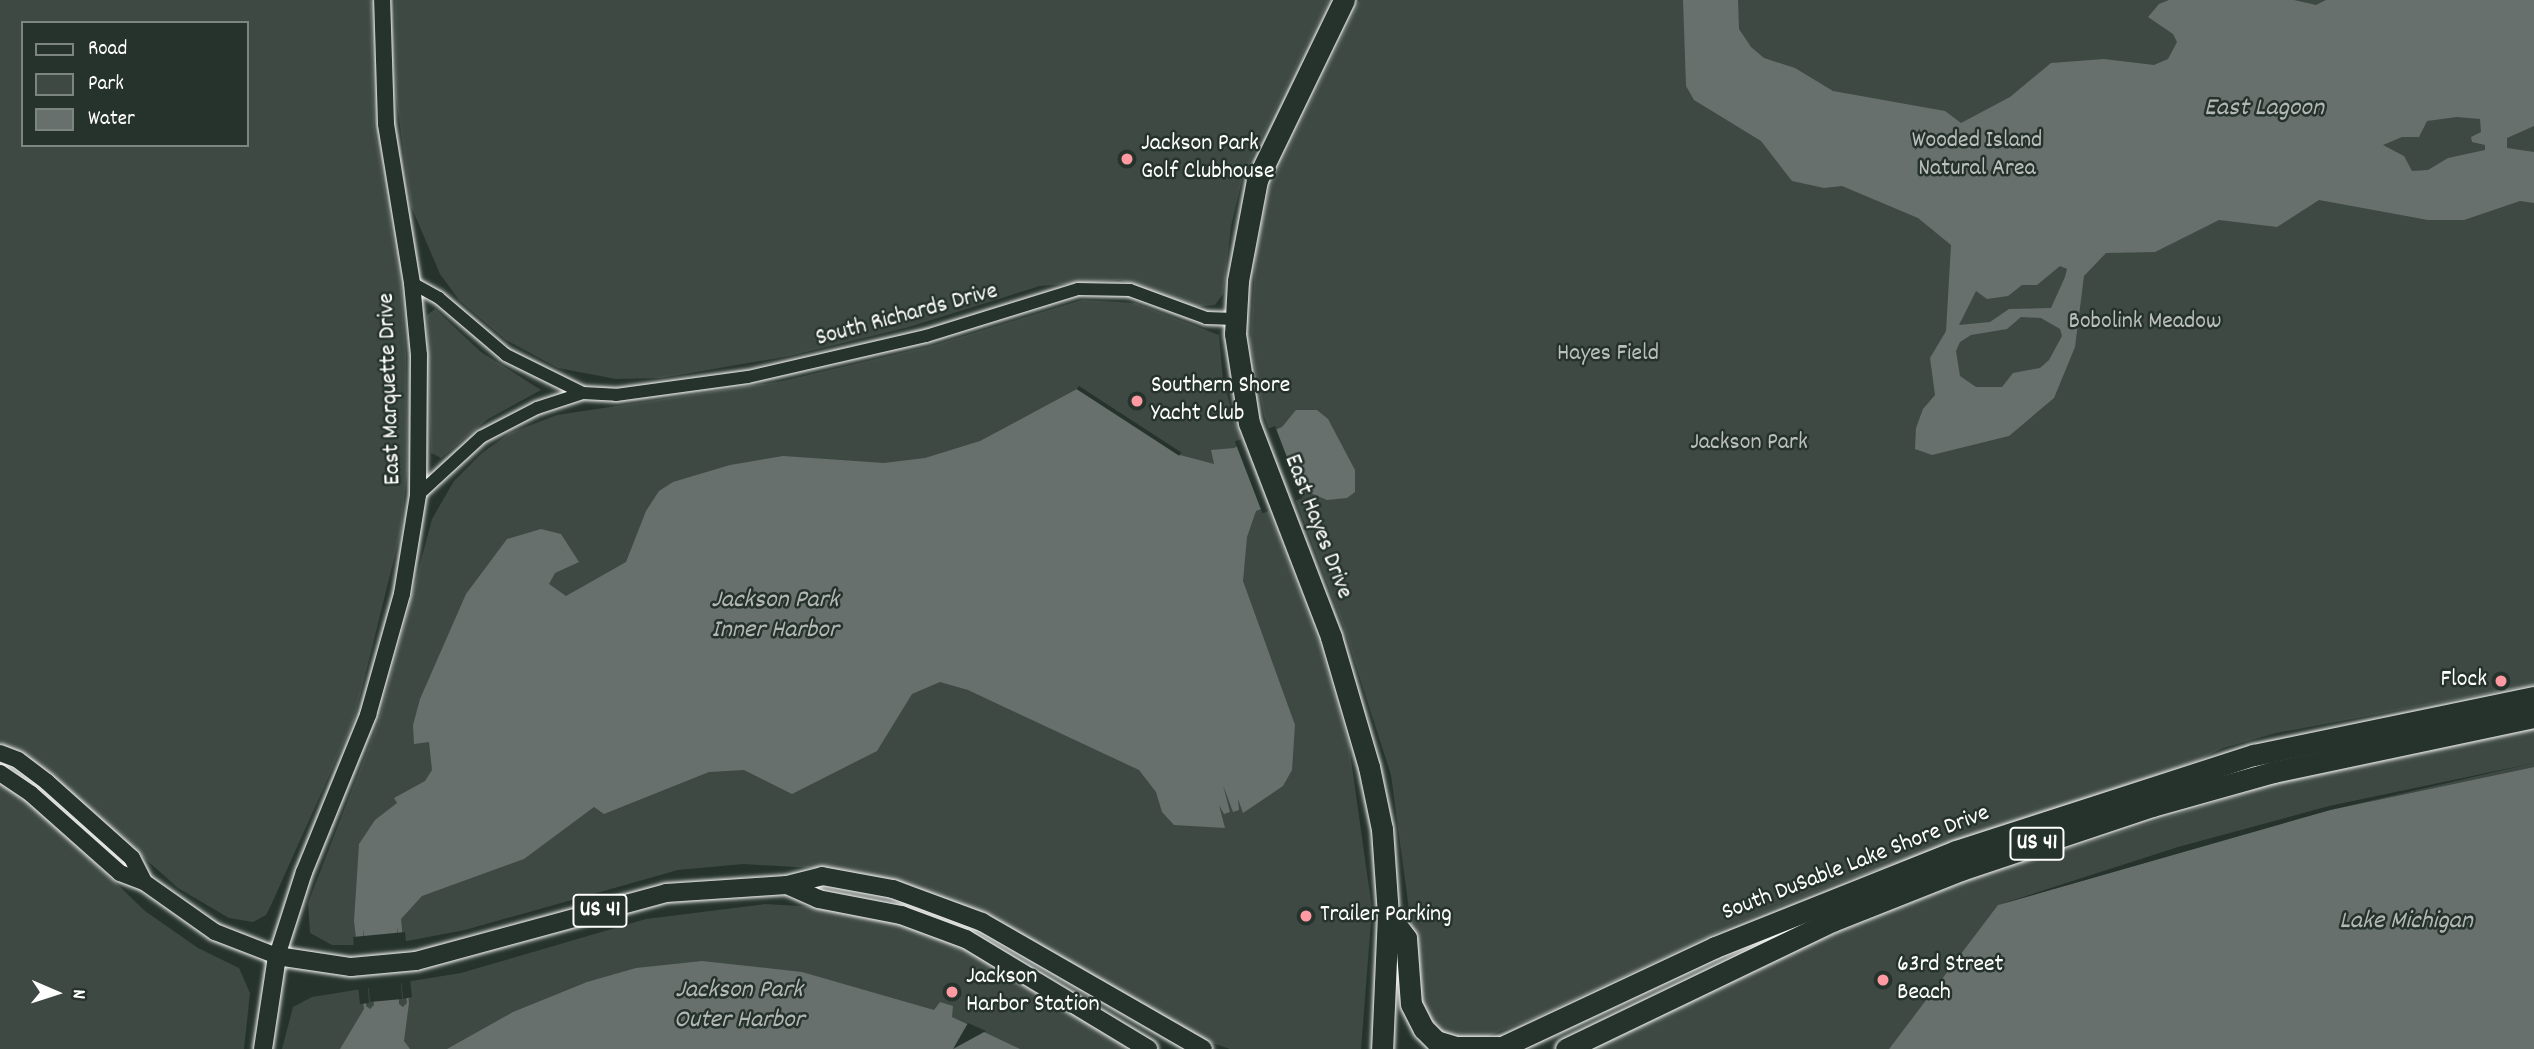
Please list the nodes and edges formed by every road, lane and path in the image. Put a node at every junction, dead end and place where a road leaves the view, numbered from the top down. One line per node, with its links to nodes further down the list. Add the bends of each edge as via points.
1 (382, 0): 3 (street, East Marquette Drive, via 386,124)
2 (1344, 0): 4 (highway, East Hayes Drive, via 1256,180 1246,222)
3 (412, 283): 5 (street, South Richards Drive, via 439,299 506,355); 6 (street, East Marquette Drive, via 420,390)
4 (1235, 319): 5 (street, South Richards Drive, via 1206,318 1130,290 1077,289 926,335 773,372 665,390); 13 (highway, East Hayes Drive, via 1237,369 1249,423 1331,637 1369,767 1382,830)
5 (583, 393): 6 (street, South Richards Drive, via 537,408 481,437)
6 (418, 495): 14 (street, East Marquette Drive, via 402,594 371,704 303,872)
7 (2534, 697): 15 (highway, South DuSable Lake Shore Drive / US 41, via 2254,755 1968,847 1844,892 1715,947)
8 (2534, 717): 20 (highway, South DuSable Lake Shore Drive / US 41, via 2273,772 2152,806 1961,870 1832,921)
9 (0, 753): 11 (street, via 47,782 132,858)
10 (0, 773): 11 (street, via 31,794 120,873)
11 (144, 882): 14 (street, via 215,932)
12 (788, 885): 14 (main road, US 41, via 666,893 416,961 351,967); 17 (main road, US 41, via 818,898 901,915 966,939); 18 (main road, US 41, via 834,878 893,889 946,907 1018,942 1141,1018)
13 (1388, 914): 15 (highway, via 1406,938 1411,1003 1424,1029 1436,1041 1456,1047); 19 (highway, East Hayes Drive)
14 (277, 956): 16 (main road, East Marquette Drive)
15 (1500, 1048)
16 (263, 1049)
17 (1147, 1049)
18 (1203, 1049)
19 (1382, 1049)
20 (1566, 1049)

